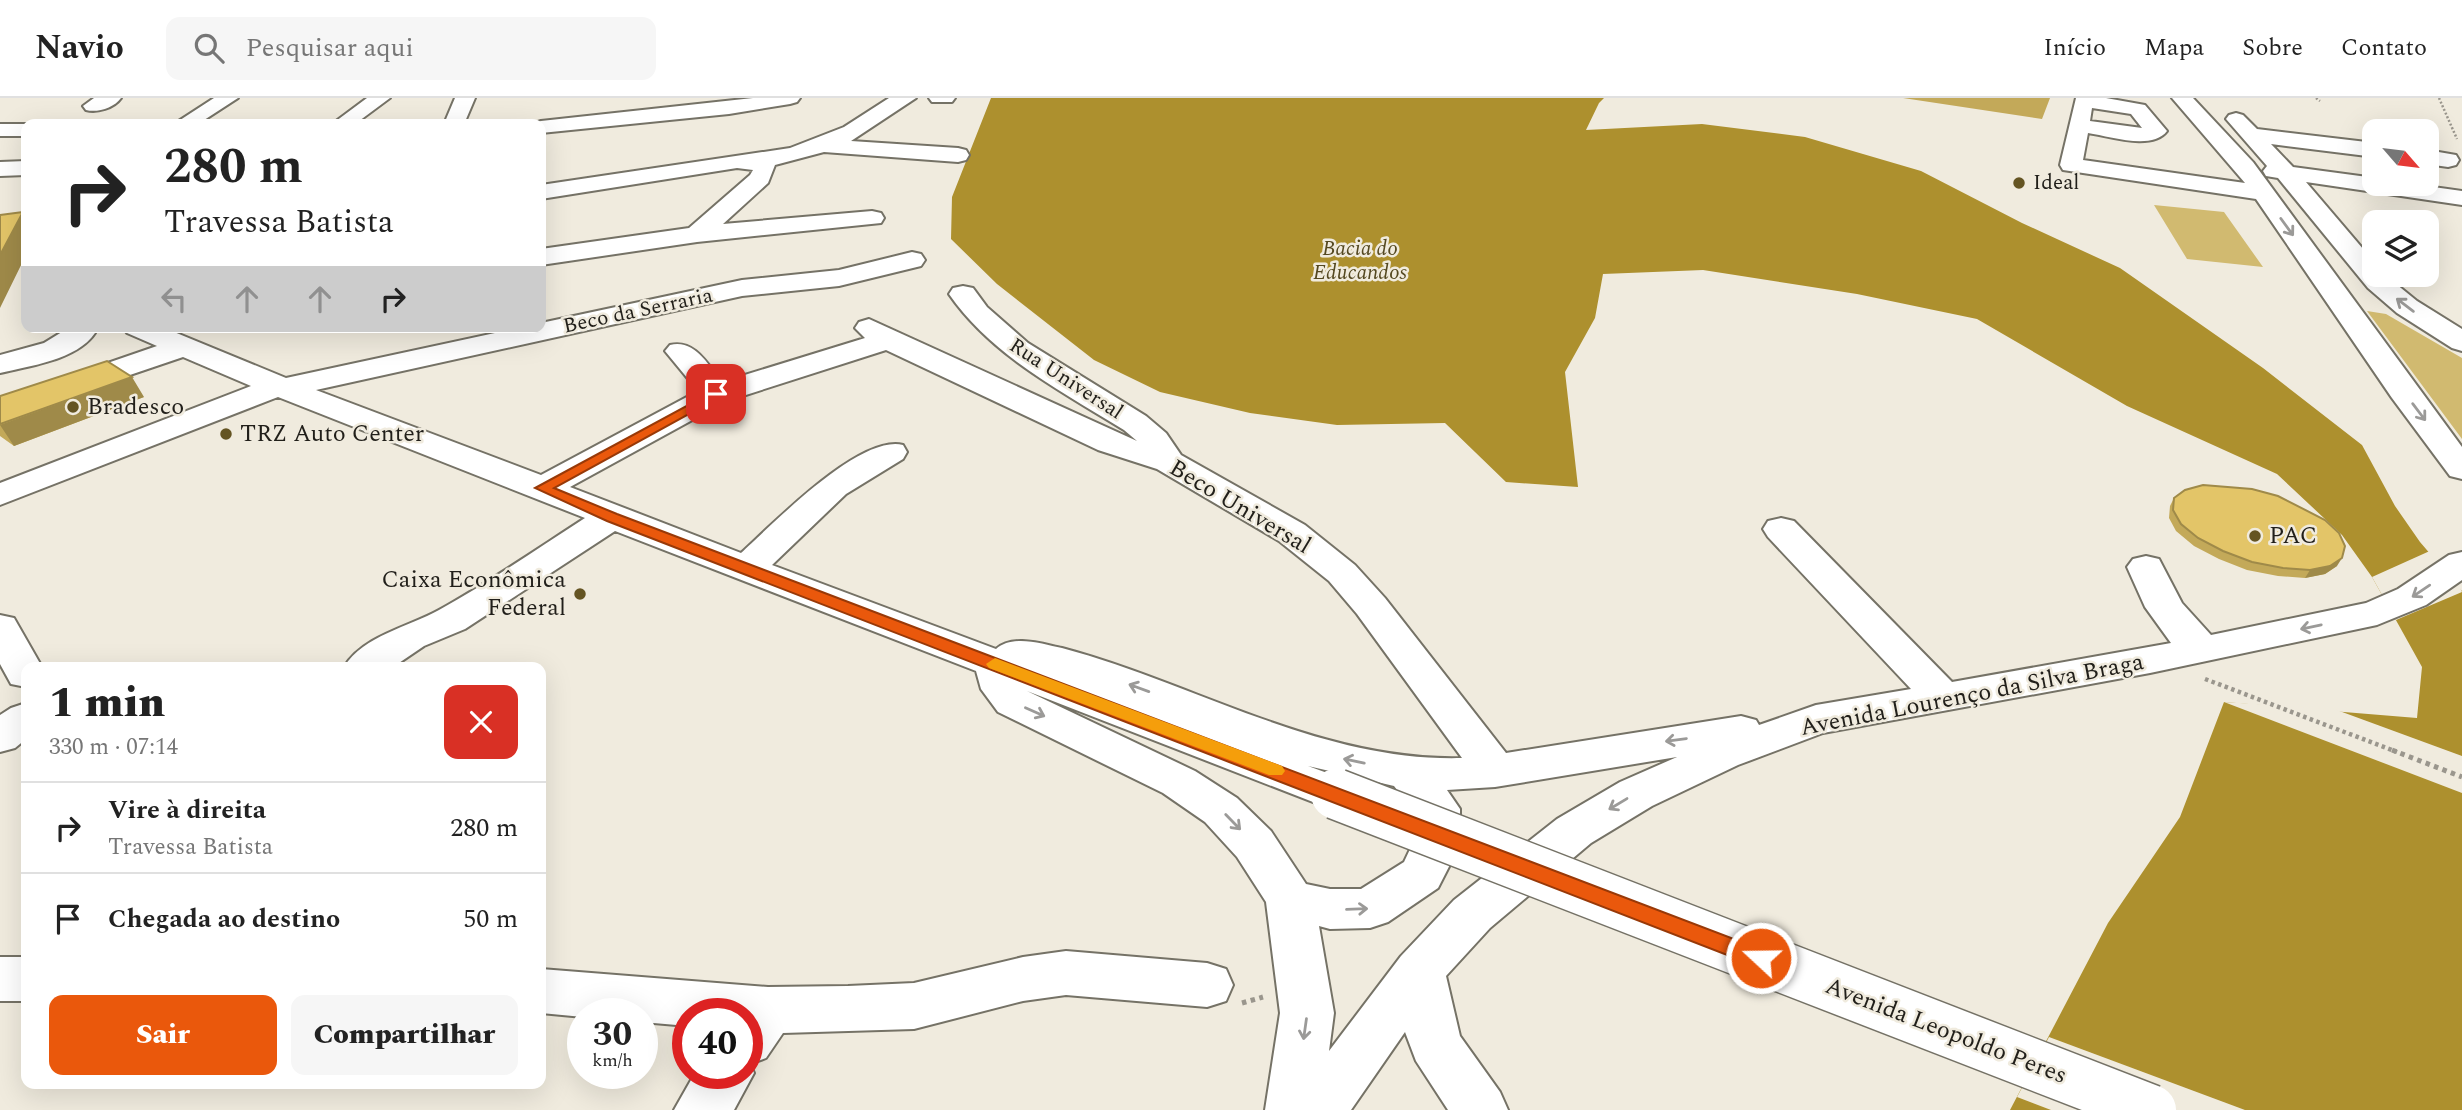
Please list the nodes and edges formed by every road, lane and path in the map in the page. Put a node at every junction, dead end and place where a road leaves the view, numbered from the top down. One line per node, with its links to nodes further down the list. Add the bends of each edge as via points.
1 (228, 98): 12 (street)
2 (380, 98): 13 (street)
3 (465, 98): 14 (street)
4 (790, 98): 15 (street)
5 (873, 98): 11 (street)
6 (939, 98): 7 (street)
7 (945, 98)
8 (2182, 98): 27 (street)
9 (2216, 98): 19 (street)
10 (2439, 98): 23 (path)
11 (900, 100): 21 (street, via 851,132)
12 (192, 119)
13 (349, 119)
14 (456, 119)
15 (546, 126)
16 (2080, 126): 34 (street, via 2071,165)
17 (0, 130): 18 (street)
18 (21, 130)
19 (2250, 135): 20 (street); 30 (street)
20 (2333, 144): 22 (street); 25 (street)
21 (820, 145): 24 (street); 26 (street)
22 (2362, 148)
23 (2445, 154)
24 (958, 155)
25 (2362, 160)
26 (757, 163): 33 (street, via 737,160); 37 (street, via 765,167 760,178)
27 (2245, 167): 30 (street); 34 (street)
28 (21, 168): 29 (street)
29 (0, 169)
30 (2285, 172): 35 (street); 45 (street, one-way to 30, via 2377,282)
31 (2440, 181): 32 (street)
32 (2462, 184)
33 (546, 191)
34 (2263, 193): 55 (street, one-way to 55)
35 (2462, 198)
36 (872, 218): 37 (street)
37 (697, 234): 38 (street)
38 (546, 256)
39 (912, 260): 41 (street, Beco da Serraria, via 839,278 742,288)
40 (963, 294): 54 (street, Rua Universal, via 975,313 1003,338 1135,423 1155,440)
41 (546, 330)
42 (157, 333): 44 (street); 50 (street, Avenida Leopoldo Peres); 52 (street)
43 (532, 333): 50 (street, Beco da Serraria)
44 (86, 335): 47 (street)
45 (2462, 342)
46 (680, 351): 51 (street)
47 (41, 363): 48 (street); 49 (street)
48 (0, 364)
49 (0, 384)
50 (281, 387): 56 (street, Avenida Leopoldo Peres); 57 (street, Beco da Serraria)
51 (716, 394): 54 (street, Beco Universal, via 878,334 1110,443); 56 (street)
52 (0, 410)
53 (891, 453): 62 (street, via 834,487)
54 (1169, 462): 72 (street, Beco Universal, via 1292,533 1342,573)
55 (2462, 469)
56 (542, 488): 58 (street, Avenida Leopoldo Peres)
57 (0, 495)
58 (612, 517): 62 (street, Avenida Leopoldo Peres); 65 (street, via 451,620)
59 (1781, 529): 68 (street)
60 (2462, 563): 67 (street, Avenida Lourenço da Silva Braga, one-way to 67, via 2412,597 2377,613)
61 (2146, 567): 67 (street, via 2164,607)
62 (747, 568): 64 (street, Avenida Leopoldo Peres)
63 (0, 627): 66 (street)
64 (986, 661): 73 (street, one-way to 64, via 1317,753 1062,660 1026,654); 75 (street, one-way to 75, via 1001,692 1013,702 1179,782 1220,810 1254,844); 89 (street, Avenida Leopoldo Peres, bridge)
65 (372, 662)
66 (21, 665)
67 (2209, 666): 68 (street, Avenida Lourenço da Silva Braga); 74 (path)
68 (1943, 697): 69 (street, Avenida Lourenço da Silva Braga)
69 (1816, 720): 72 (street, one-way to 72); 76 (street, Avenida Lourenço da Silva Braga, one-way to 76, via 1722,754 1636,794 1574,831 1472,914)
70 (21, 722): 71 (street)
71 (0, 737)
72 (1495, 771): 73 (street)
73 (1409, 773): 75 (street, one-way to 73, via 1330,909 1370,908 1421,875 1436,845 1437,809)
74 (2462, 778)
75 (1290, 900): 77 (street)
76 (1419, 971): 87 (street, Avenida Lourenço da Silva Braga); 88 (street, via 1435,1044)
77 (1302, 978): 80 (path, via 1262,998 1237,1004 1221,999); 86 (street, one-way to 86, via 1307,1013)
78 (0, 979): 79 (street)
79 (21, 979)
80 (1207, 985): 83 (street, via 1066,973 914,1006)
81 (546, 992): 82 (street)
82 (672, 1012)
83 (763, 1025)
84 (716, 1089): 85 (street)
85 (702, 1110)
86 (1293, 1110)
87 (1318, 1110)
88 (1480, 1110)
89 (2151, 1110)

